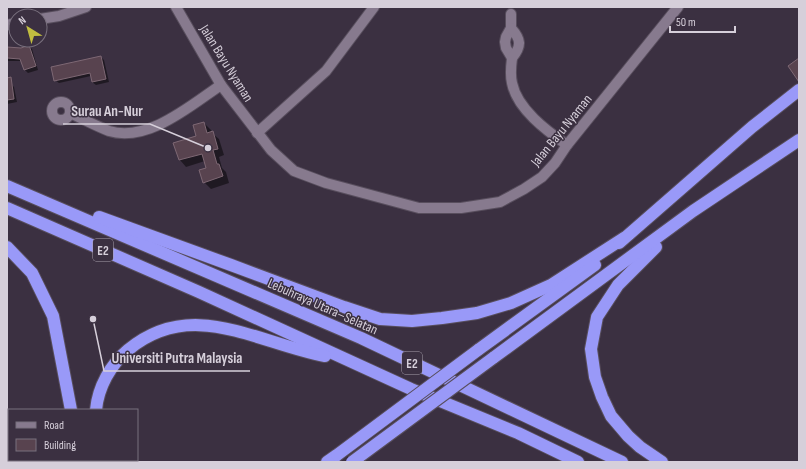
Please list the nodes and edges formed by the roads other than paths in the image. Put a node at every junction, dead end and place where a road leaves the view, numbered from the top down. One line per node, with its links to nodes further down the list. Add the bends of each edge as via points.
1 (86, 7): 6 (street)
2 (176, 7): 9 (street, Jalan Bayu Nyaman)
3 (374, 7): 12 (street, via 326,71)
4 (678, 7): 14 (street, Jalan Bayu Nyaman)
5 (511, 14): 7 (street)
6 (48, 18)
7 (511, 28): 8 (street, via 505,42); 8 (street, via 520,40)
8 (512, 58): 14 (street, via 513,88 524,107 545,130)
9 (221, 85): 11 (street, via 169,120 142,132 110,131); 12 (street, Jalan Bayu Nyaman)
10 (799, 90): 18 (highway, via 752,127)
11 (70, 113)
12 (257, 133): 14 (street, Jalan Bayu Nyaman, via 294,171 326,183 419,208 461,208 500,202 542,177)
13 (799, 140): 17 (highway)
14 (567, 146)
15 (7, 186): 18 (highway, via 380,319 442,318 477,313 511,303 551,285); 26 (highway, Lebuhraya Utara–Selatan / E2, via 361,338)
16 (7, 208): 20 (highway, E2, via 199,292)
17 (693, 212): 24 (highway, bridge); 27 (highway, via 618,285 597,317 591,349 595,377 611,416 640,447)
18 (624, 238): 23 (highway, bridge, via 591,268)
19 (7, 247): 21 (highway, via 32,273 53,316)
20 (347, 361): 22 (highway, via 218,326 183,325 153,334 120,356 108,373); 25 (highway, E2, via 518,433)
21 (71, 409)
22 (96, 409)
23 (332, 459)
24 (352, 462)
25 (578, 462)
26 (622, 462)
27 (662, 462)

